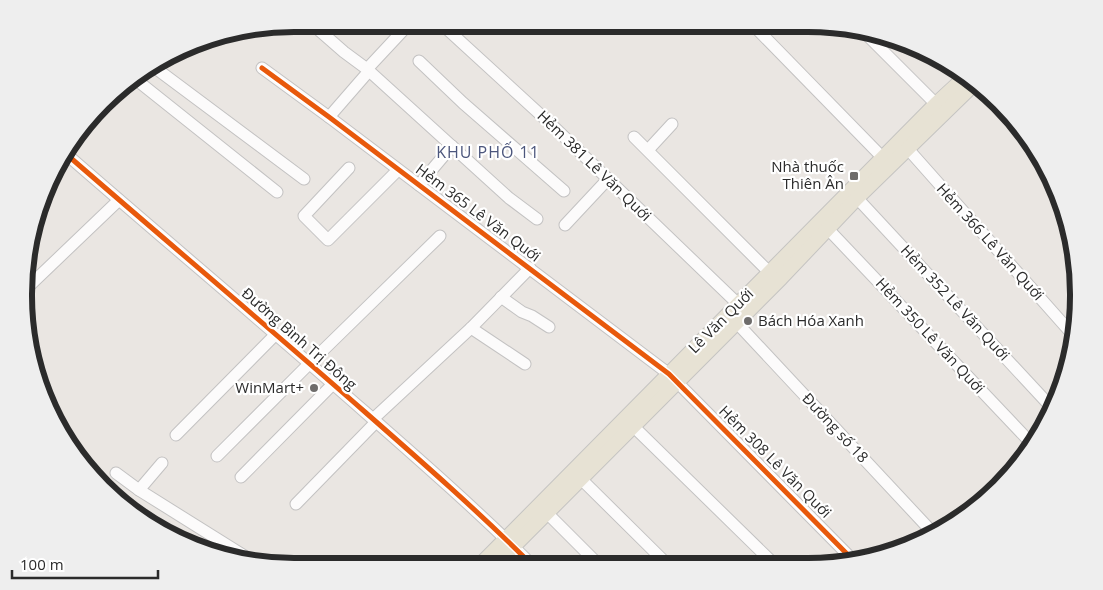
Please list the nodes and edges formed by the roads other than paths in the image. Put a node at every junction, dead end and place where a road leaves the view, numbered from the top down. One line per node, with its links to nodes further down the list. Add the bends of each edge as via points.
1 (324, 32): 8 (street)
2 (402, 32): 8 (street)
3 (450, 32): 24 (street, Hẻm 381 Lê Văn Quới)
4 (760, 32): 20 (street)
5 (872, 40): 12 (street)
6 (419, 61): 26 (street)
7 (262, 68): 13 (street, Hẻm 365 Lê Văn Quới)
8 (368, 70): 13 (street); 16 (street)
9 (159, 71): 23 (street)
10 (140, 83): 27 (street)
11 (960, 88): 12 (main road, Lê Văn Quới); 17 (main road, Lê Văn Quới)
12 (936, 104): 20 (main road, Lê Văn Quới)
13 (329, 117): 22 (street, Hẻm 365 Lê Văn Quới)
14 (672, 124): 18 (street)
15 (634, 137): 18 (street)
16 (452, 146): 25 (street); 30 (street)
17 (908, 149): 28 (main road, Lê Văn Quới); 42 (street, Hẻm 366 Lê Văn Quới)
18 (648, 150): 35 (street)
19 (71, 158): 29 (street, Đường Bình Trị Đông)
20 (883, 158): 32 (main road, Lê Văn Quới)
21 (349, 168): 22 (street, via 304,216 328,240)
22 (398, 170): 25 (street, Hẻm 365 Lê Văn Quới)
23 (304, 179)
24 (608, 179): 31 (street); 38 (street, Hẻm 381 Lê Văn Quới)
25 (418, 185): 34 (street, Hẻm 365 Lê Văn Quới)
26 (564, 191)
27 (277, 192)
28 (857, 198): 32 (main road, Lê Văn Quới); 48 (street, Hẻm 352 Lê Văn Quới)
29 (119, 200): 36 (street); 43 (street, Đường Bình Trị Đông)
30 (537, 219)
31 (565, 225)
32 (825, 225): 35 (main road, Lê Văn Quới); 39 (main road, Lê Văn Quới); 52 (street, Hẻm 350 Lê Văn Quới)
33 (440, 236): 44 (street)
34 (530, 268): 37 (street); 46 (street, Hẻm 365 Lê Văn Quới)
35 (769, 272): 38 (main road, Lê Văn Quới)
36 (33, 283)
37 (501, 297): 40 (street); 41 (street)
38 (738, 304): 46 (main road, Lê Văn Quới)
39 (736, 322): 46 (main road, Lê Văn Quới); 61 (street, Đường số 18)
40 (549, 327)
41 (470, 328): 45 (street); 49 (street)
42 (1068, 329)
43 (276, 334): 44 (street, Đường Bình Trị Đông); 51 (street)
44 (310, 363): 47 (street, Đường Bình Trị Đông); 53 (street)
45 (525, 364)
46 (673, 378): 50 (main road, Lê Văn Quới); 56 (main road, Lê Văn Quới); 64 (street, Hẻm 308 Lê Văn Quới)
47 (333, 384): 49 (street, Đường Bình Trị Đông); 57 (street)
48 (1047, 403)
49 (374, 420): 59 (street); 62 (street, Đường Bình Trị Đông)
50 (633, 426): 56 (main road, Lê Văn Quới); 70 (street)
51 (176, 434)
52 (1027, 439)
53 (217, 456)
54 (162, 463): 58 (street)
55 (116, 473): 58 (street)
56 (577, 475): 60 (main road, Lê Văn Quới); 62 (main road, Lê Văn Quới); 69 (street)
57 (241, 477)
58 (139, 490): 63 (street)
59 (296, 504)
60 (547, 512): 62 (main road, Lê Văn Quới); 68 (street)
61 (928, 528)
62 (510, 542): 65 (main road, Lê Văn Quới); 66 (main road, Lê Văn Quới); 67 (street, Đường Bình Trị Đông)
63 (236, 551)
64 (847, 554)
65 (489, 558)
66 (500, 558)
67 (525, 558)
68 (592, 558)
69 (661, 558)
70 (768, 558)

